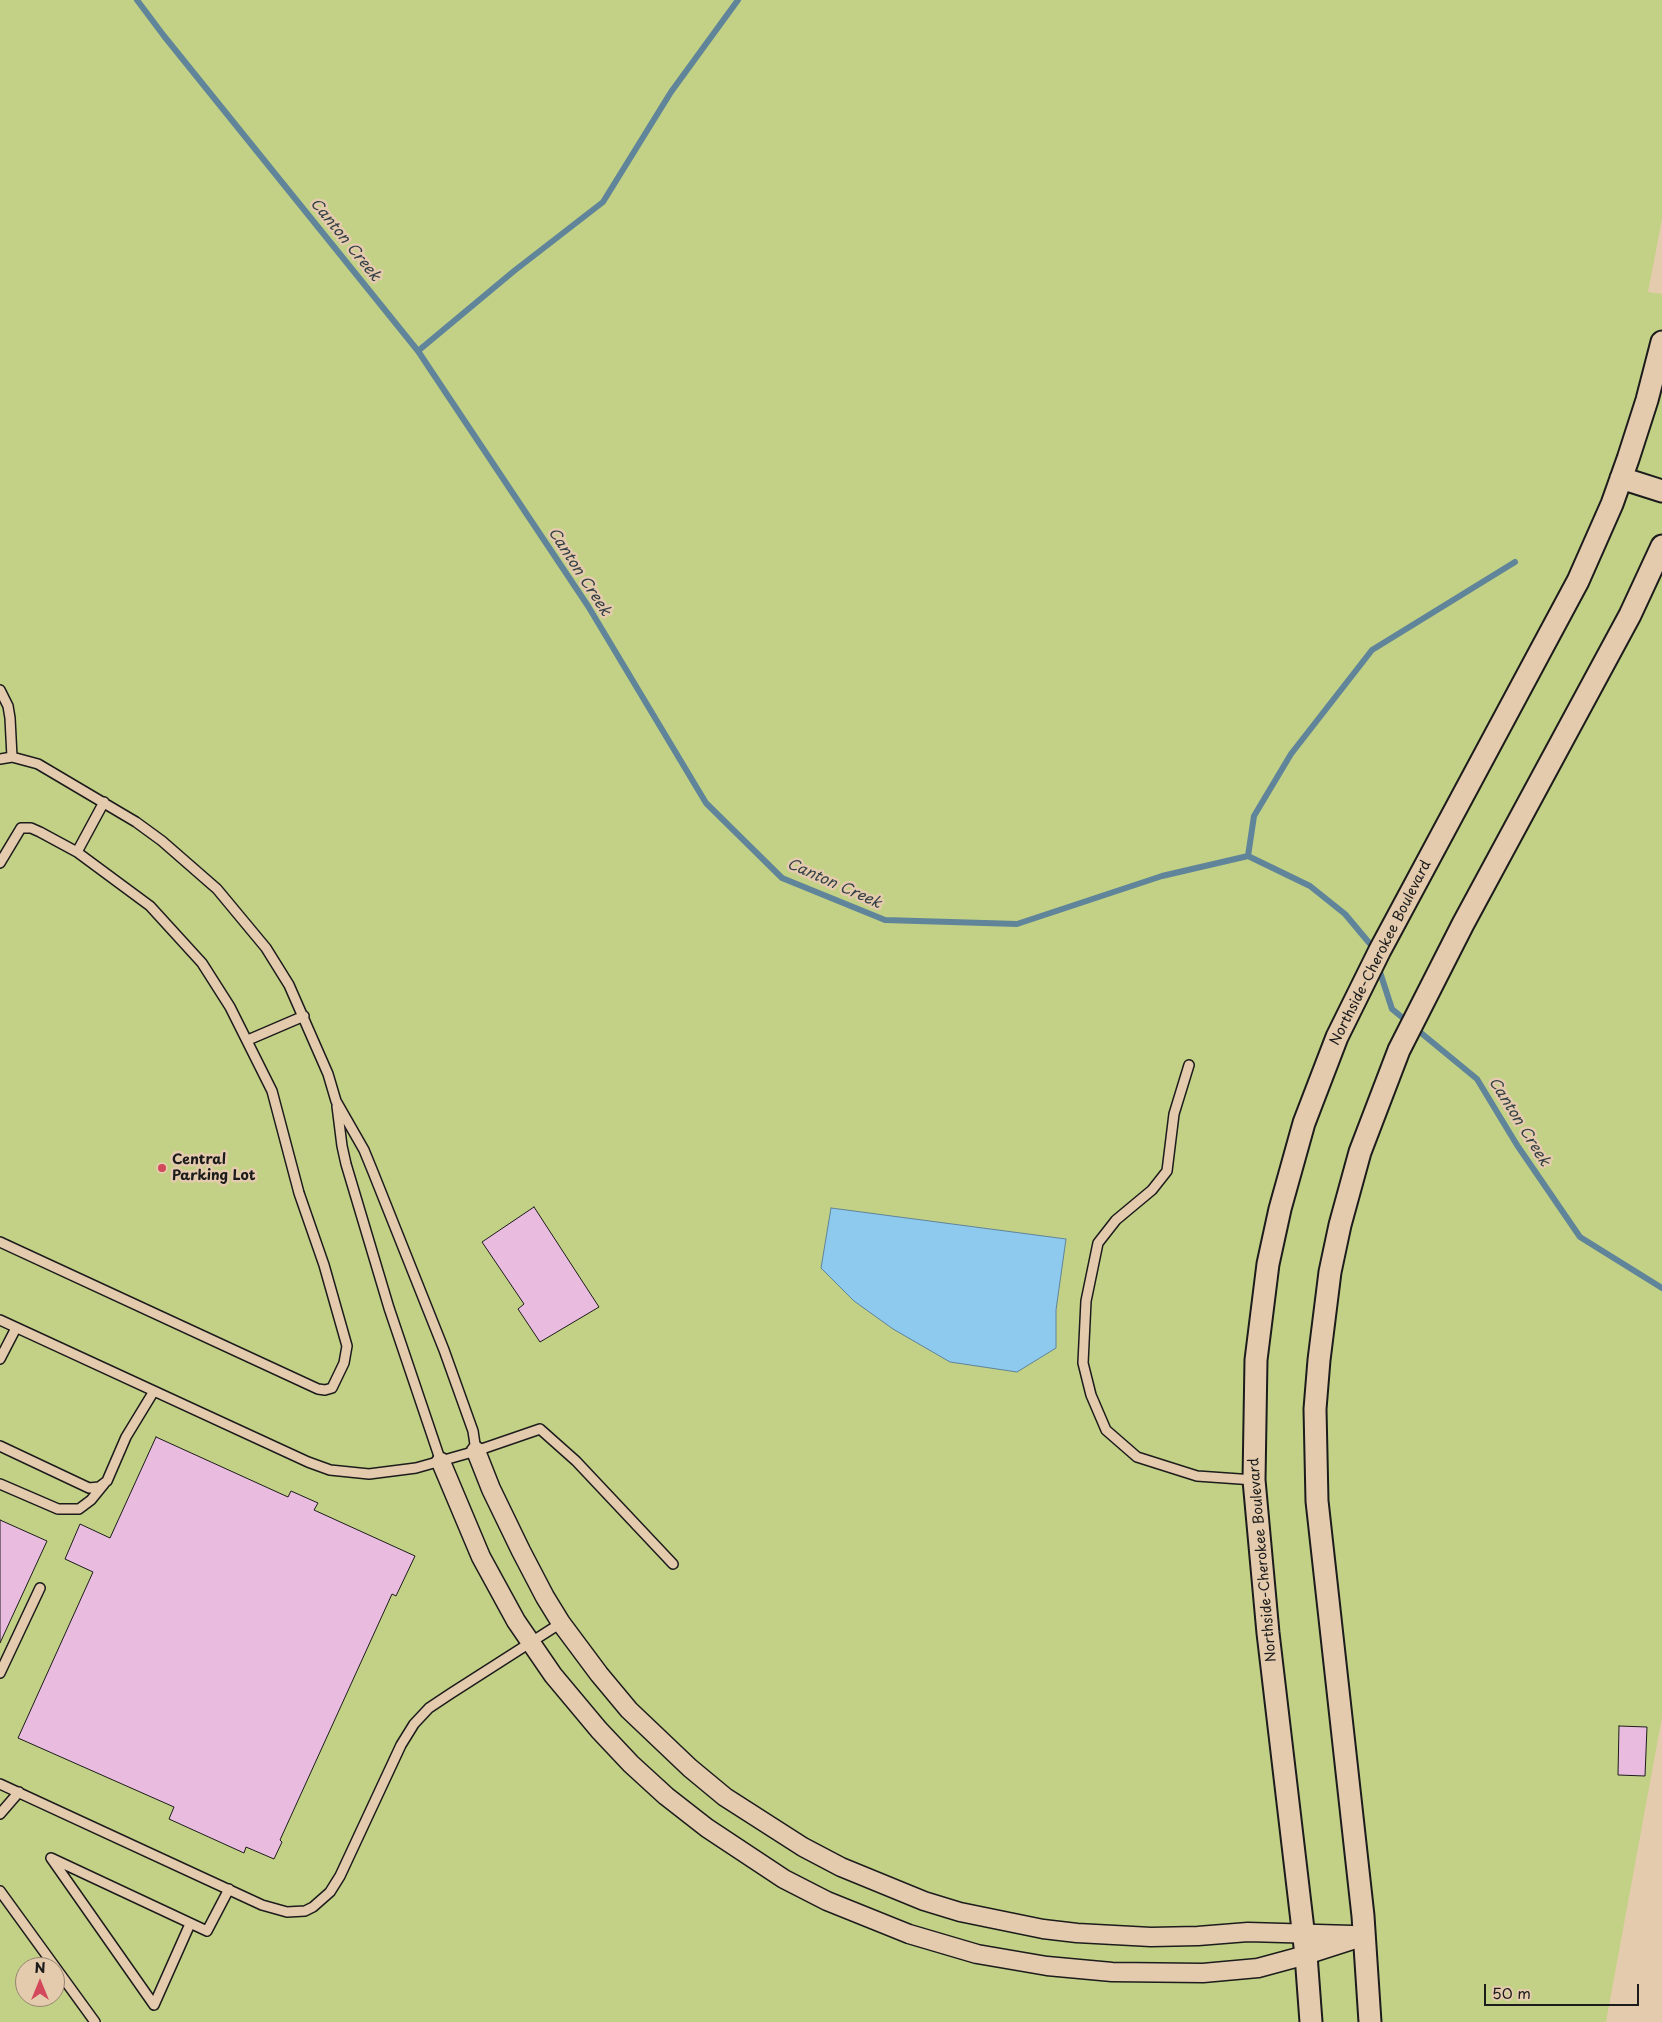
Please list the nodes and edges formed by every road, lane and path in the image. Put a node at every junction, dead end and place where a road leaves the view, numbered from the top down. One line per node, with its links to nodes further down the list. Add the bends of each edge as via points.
1 (1662, 342): 2 (street, Northside-Cherokee Boulevard)
2 (1621, 478): 3 (street); 23 (street, Northside-Cherokee Boulevard, via 1578,581 1357,994 1304,1123 1268,1264 1255,1379)
3 (1662, 491)
4 (1662, 546): 38 (street, via 1630,615 1463,924 1399,1050 1360,1152 1330,1272 1318,1360 1315,1455 1321,1548)
5 (0, 690): 6 (lane, via 8,706)
6 (12, 758): 7 (lane); 8 (lane, via 38,764)
7 (0, 759)
8 (104, 802): 9 (lane); 11 (lane, via 162,841 217,889 266,948)
9 (77, 852): 10 (lane, via 26,827 18,832); 12 (lane, via 150,906 172,930 202,963)
10 (0, 863)
11 (304, 1016): 12 (lane); 14 (lane)
12 (248, 1040): 15 (lane, via 272,1091 299,1193 347,1346 344,1364 332,1388 318,1389)
13 (1188, 1066): 23 (lane, via 1174,1114 1167,1171 1152,1190 1116,1220 1098,1243 1086,1302 1083,1364 1091,1395 1106,1430 1137,1457 1197,1476)
14 (336, 1101): 21 (lane, via 373,1172 444,1350 473,1431); 22 (lane, via 346,1164 389,1308)
15 (0, 1242)
16 (0, 1320): 17 (lane)
17 (16, 1328): 18 (lane); 19 (lane)
18 (0, 1359)
19 (154, 1391): 22 (lane, via 330,1470 385,1473); 24 (lane, via 126,1437)
20 (0, 1446): 24 (lane, via 89,1488)
21 (476, 1451): 22 (lane); 26 (lane, via 540,1429 576,1461); 28 (street, via 521,1551)
22 (441, 1462): 29 (street, via 481,1557)
23 (1254, 1480): 37 (street, Northside-Cherokee Boulevard, via 1267,1623)
24 (107, 1481): 25 (lane, via 80,1509 58,1509)
25 (0, 1484)
26 (673, 1564)
27 (40, 1588): 30 (lane)
28 (561, 1623): 29 (lane); 37 (street, via 629,1710 690,1768 732,1802 803,1848 885,1886 960,1912 1077,1934 1151,1937)
29 (531, 1642): 34 (lane, via 429,1708 414,1724 340,1876 321,1901 305,1911 287,1912 262,1905); 39 (street, via 553,1675 599,1730 666,1796 707,1828 784,1879 875,1922 976,1954 1079,1970 1203,1973 1258,1968)
30 (0, 1673)
31 (0, 1784): 32 (lane)
32 (19, 1792): 33 (lane); 34 (lane)
33 (0, 1814)
34 (228, 1889): 36 (lane, via 208,1931)
35 (0, 1891): 40 (lane)
36 (190, 1924): 36 (lane, via 86,1874 51,1858 154,2005)
37 (1304, 1933): 38 (street); 39 (street, Northside-Cherokee Boulevard)
38 (1365, 1936): 39 (street); 42 (street)
39 (1306, 1955): 41 (street, Northside-Cherokee Boulevard)
40 (96, 2022)
41 (1312, 2022)
42 (1370, 2022)

